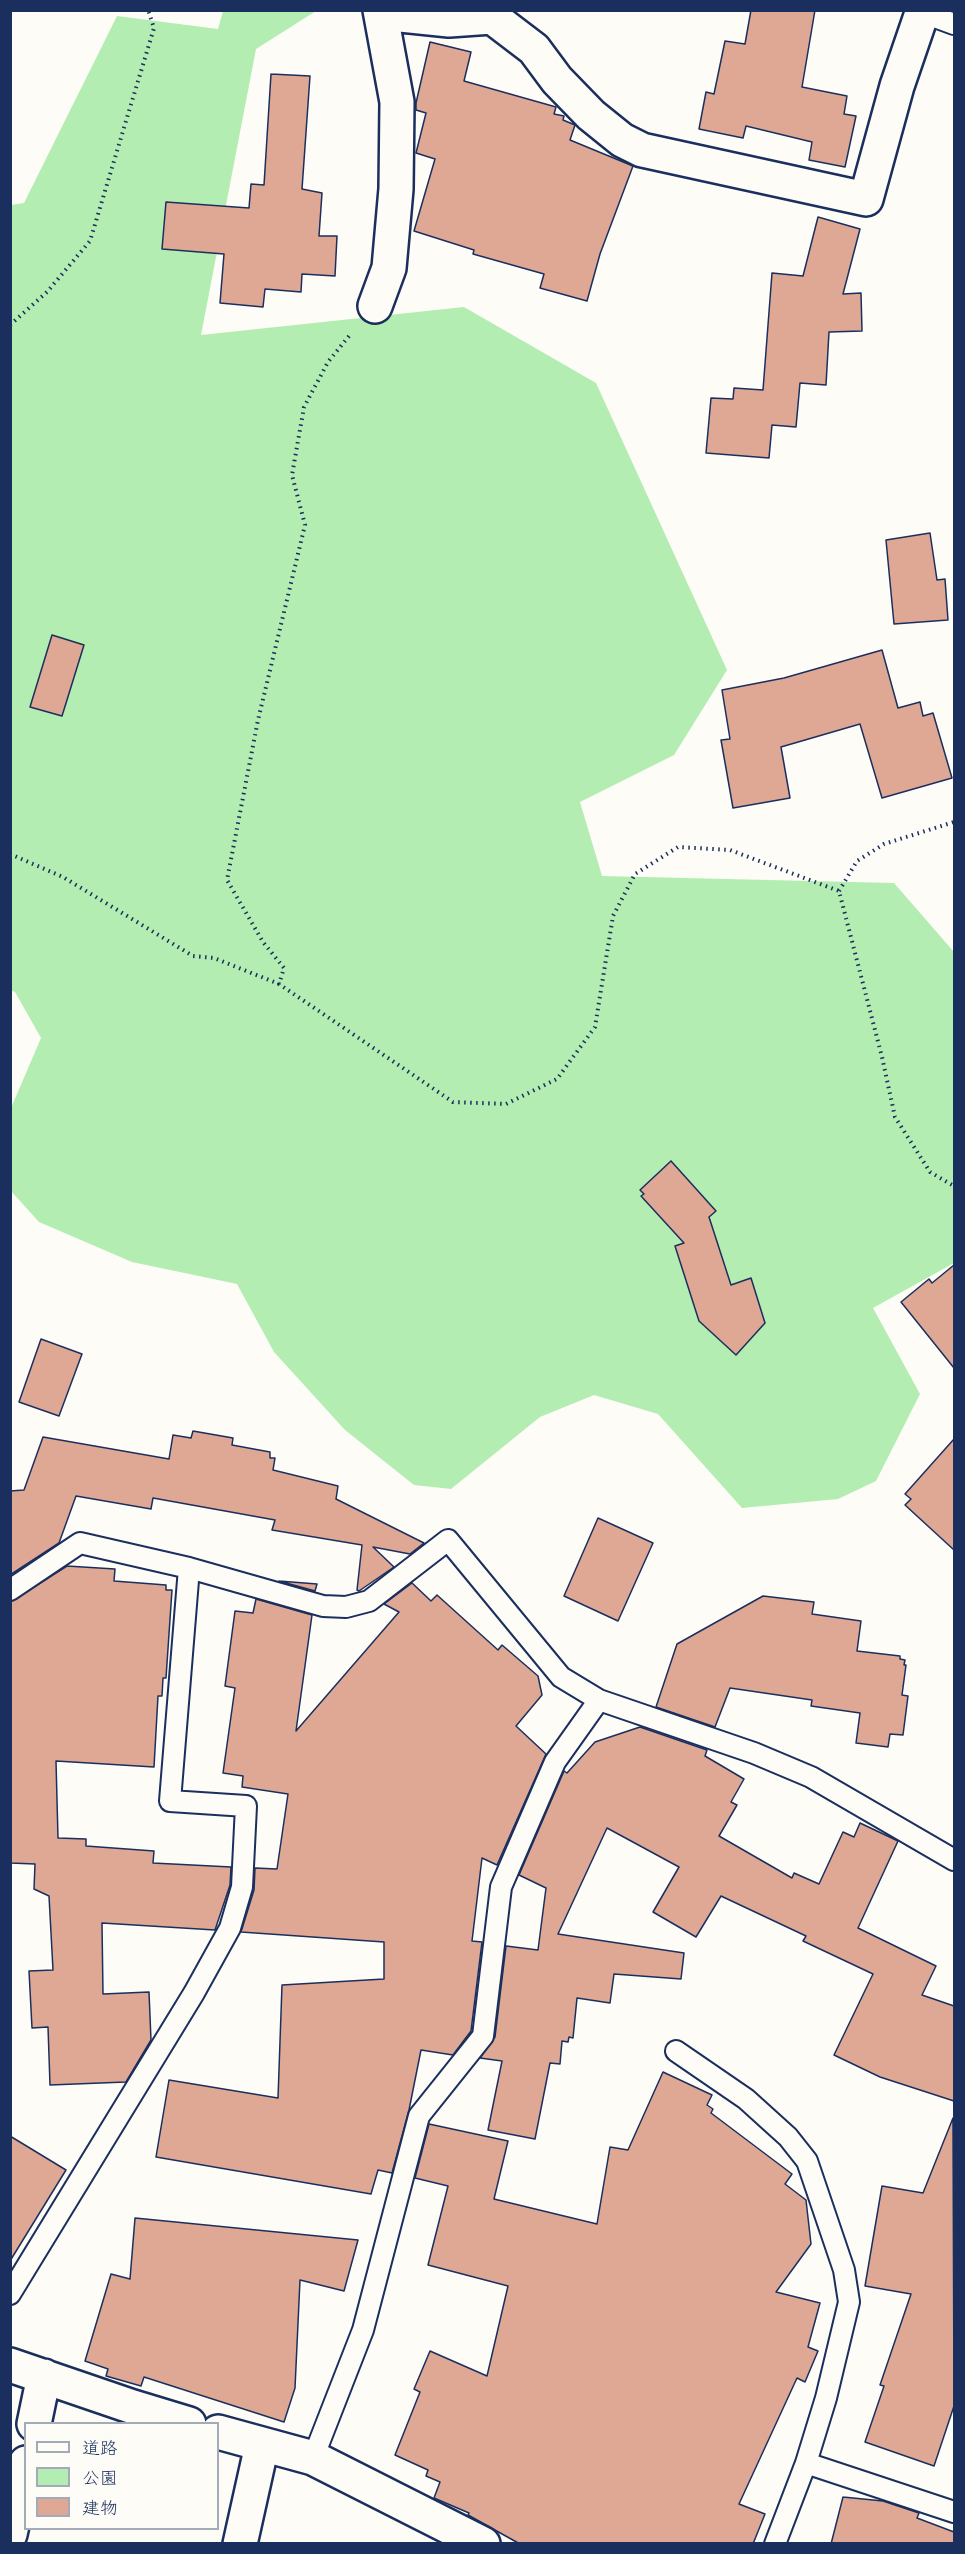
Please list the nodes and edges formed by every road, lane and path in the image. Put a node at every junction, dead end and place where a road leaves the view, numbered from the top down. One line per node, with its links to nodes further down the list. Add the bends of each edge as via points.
1 (148, 10): 6 (path, via 154,28 90,241 47,292)
2 (381, 10): 3 (street, via 449,20 492,17 534,49 591,115 622,140 642,150 866,199 897,86); 5 (street, via 397,102 396,189 389,268)
3 (924, 12): 4 (lane)
4 (954, 24)
5 (375, 306): 10 (path, via 328,362 304,407 292,475 305,525 258,720 227,879 263,942 284,968)
6 (10, 325)
7 (954, 822): 9 (path, via 884,844 857,861)
8 (10, 854): 10 (path, via 63,878 193,956 214,958)
9 (839, 891): 10 (path, via 730,850 678,847 635,874 613,916 595,1027 557,1079 506,1104 453,1102); 11 (path, via 895,1117 930,1172)
10 (279, 984)
11 (954, 1186)
12 (189, 1568): 13 (lane, via 80,1543); 14 (lane, via 323,1606 346,1607 369,1600 448,1540 561,1677); 17 (lane, via 170,1801 246,1806 242,1887 230,1928 194,1993)
13 (10, 1590)
14 (599, 1700): 15 (lane, via 754,1753 811,1777); 24 (lane, via 555,1762 501,1887 483,2036 419,2116 363,2330)
15 (954, 1860)
16 (676, 2051): 25 (lane, via 747,2099 788,2137 807,2161 844,2270 849,2302)
17 (10, 2294)
18 (10, 2365): 19 (street)
19 (44, 2376): 20 (street); 21 (street)
20 (34, 2422)
21 (183, 2422)
22 (219, 2432): 23 (street)
23 (262, 2445): 24 (street); 29 (street)
24 (313, 2457): 30 (street)
25 (806, 2463): 27 (lane); 31 (lane)
26 (24, 2472): 28 (street)
27 (954, 2512)
28 (10, 2534)
29 (240, 2544)
30 (483, 2544)
31 (775, 2544)

